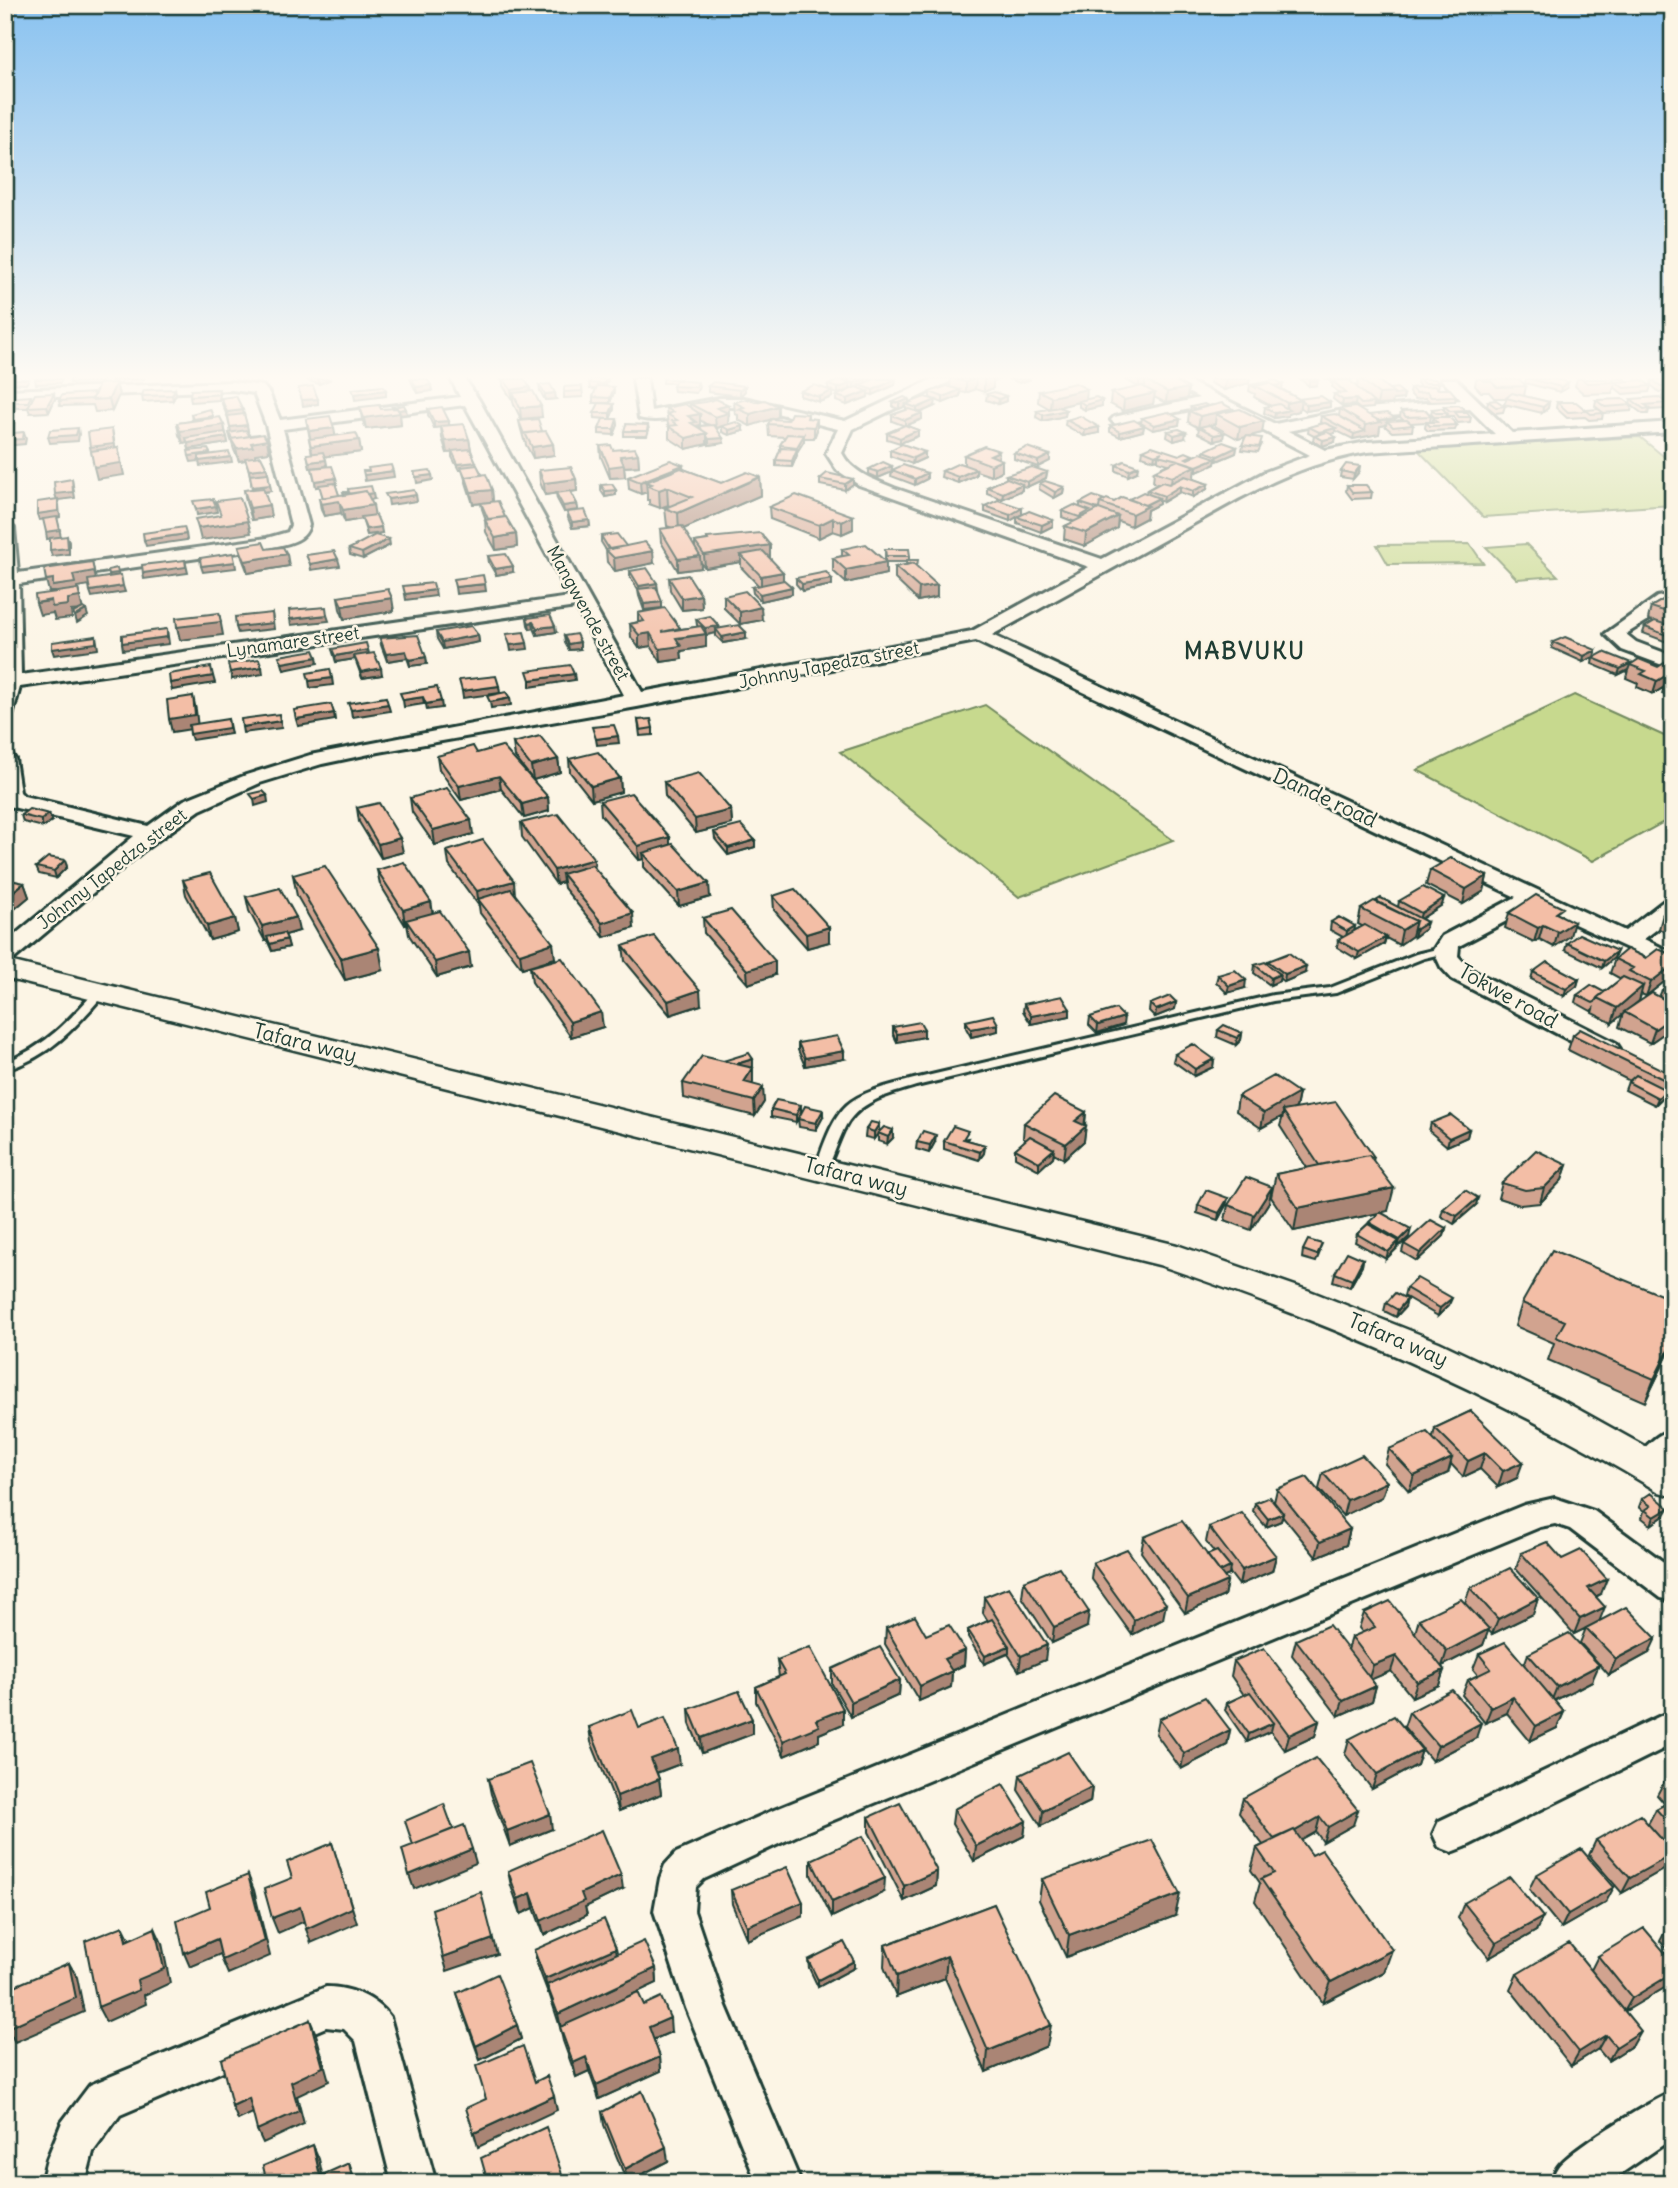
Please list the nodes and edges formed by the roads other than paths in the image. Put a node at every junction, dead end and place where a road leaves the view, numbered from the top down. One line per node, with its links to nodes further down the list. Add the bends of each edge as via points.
1 (289, 481): 7 (street, via 300,525 293,536)
2 (515, 481): 9 (street, Mangwende street)
3 (866, 481): 6 (street)
4 (1259, 481): 6 (street, Johnny Tapedza street)
5 (5, 528): 7 (street)
6 (1104, 566): 10 (street, Johnny Tapedza street)
7 (10, 580): 12 (street)
8 (1673, 599): 11 (street, via 1614,632 1622,642)
9 (581, 601): 12 (street, Lynamare street); 13 (street, Mangwende street)
10 (978, 635): 13 (street, Johnny Tapedza street); 17 (street, Dande road)
11 (1673, 663)
12 (8, 682): 14 (street)
13 (637, 701): 16 (street, Johnny Tapedza street, via 317,759 211,795)
14 (5, 712)
15 (5, 759): 16 (street, via 9,794 16,801)
16 (152, 834): 21 (street, Johnny Tapedza street)
17 (1534, 897): 19 (street, Dande road); 20 (street, Tokwe road, via 1450,941)
18 (1673, 905): 19 (street)
19 (1628, 940): 22 (street, Dande road)
20 (1445, 950): 25 (street, Tokwe road, via 1453,967 1470,980); 27 (lane, via 1322,993 1273,998 863,1098 842,1118)
21 (5, 955)
22 (1673, 962)
23 (5, 969): 24 (street, Tafara way)
24 (100, 992): 26 (lane, via 52,1043); 27 (street, Tafara way)
25 (1624, 1058)
26 (5, 1066)
27 (821, 1169): 29 (street, Tafara way, via 1165,1254 1242,1279 1433,1353)
28 (1673, 1441): 29 (street)
29 (1661, 1473)
30 (1673, 1588): 36 (street, via 1582,1520 1555,1511 1536,1514 690,1866 677,1883 674,1911 706,2008)
31 (1673, 1726): 32 (street)
32 (1452, 1834)
33 (1673, 2113): 37 (street)
34 (63, 2183): 35 (street, via 69,2151 82,2124 105,2099 335,2006 359,2014 375,2032)
35 (414, 2183)
36 (779, 2183)
37 (1573, 2183)

